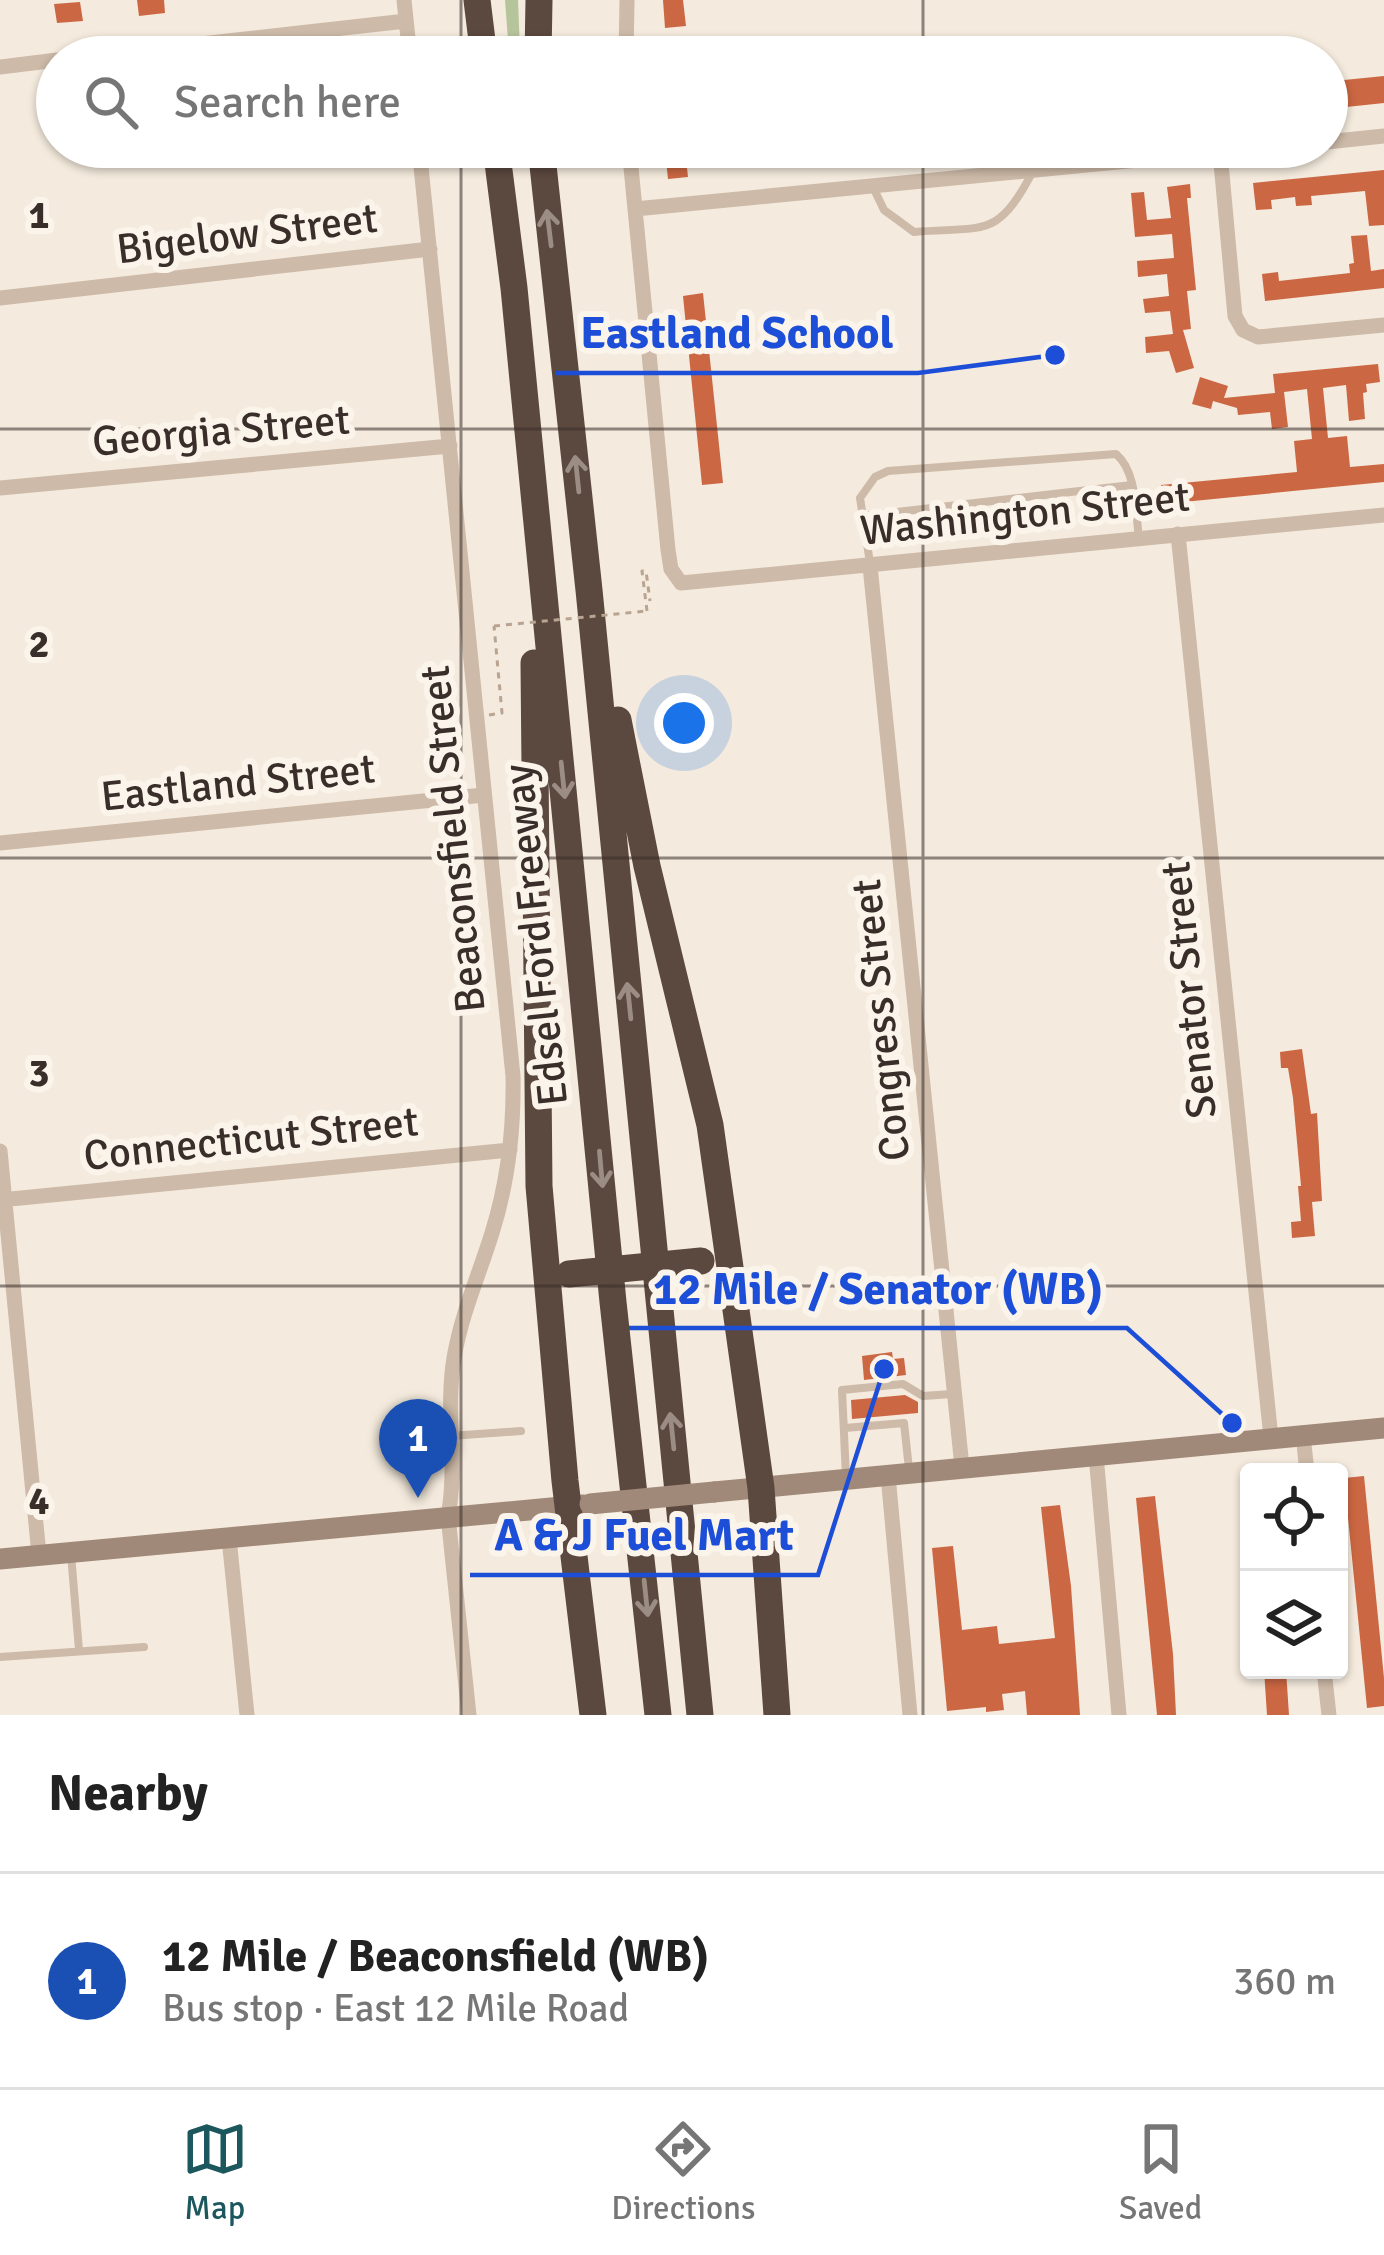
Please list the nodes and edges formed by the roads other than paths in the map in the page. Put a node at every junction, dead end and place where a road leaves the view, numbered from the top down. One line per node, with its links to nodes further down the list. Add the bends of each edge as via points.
1 (404, 0): 5 (street)
2 (477, 0): 8 (highway)
3 (538, 0): 9 (highway)
4 (627, 0): 10 (street)
5 (406, 21): 6 (street); 7 (street)
6 (272, 36)
7 (408, 36)
8 (481, 36)
9 (538, 36)
10 (626, 36)
11 (36, 63): 12 (street)
12 (0, 67)
13 (1384, 136): 14 (street)
14 (1348, 140)
15 (421, 168): 24 (street, Beaconsfield Street)
16 (499, 168): 25 (highway, Edsel Ford Freeway)
17 (543, 168): 36 (highway, Edsel Ford Freeway, one-way to 17)
18 (631, 168): 23 (street)
19 (1063, 168): 21 (street)
20 (1221, 168): 27 (street, via 1235,316 1243,330 1258,338)
21 (1034, 171): 22 (street); 22 (lane, via 1014,208 991,225 914,232 884,210)
22 (872, 186): 23 (street)
23 (634, 209): 35 (street, Washington Street, via 676,578 693,583)
24 (430, 249): 26 (street, Bigelow Street); 28 (street, Beaconsfield Street)
25 (514, 288): 43 (highway, via 514,442 536,706 538,1158); 75 (highway, Edsel Ford Freeway, one-way to 75)
26 (0, 298)
27 (1384, 325)
28 (450, 446): 30 (street, Georgia Street); 37 (street, Beaconsfield Street)
29 (1132, 484): 32 (lane); 32 (lane, via 1124,460 1106,452 888,471 866,487); 34 (lane)
30 (0, 488)
31 (1384, 514): 33 (street, Washington Street)
32 (862, 516): 35 (lane)
33 (1178, 534): 34 (street, Washington Street); 54 (street, Senator Street)
34 (1139, 538): 35 (street, Washington Street)
35 (870, 566): 46 (street, Congress Street)
36 (589, 590): 42 (highway, via 702,1087); 76 (highway, Edsel Ford Freeway, one-way to 36)
37 (484, 795): 38 (street, Eastland Street); 39 (street, Beaconsfield Street, via 514,1076)
38 (0, 843)
39 (510, 1150): 41 (street, Connecticut Street); 53 (street, Beaconsfield Street, via 454,1354)
40 (0, 1151): 41 (street)
41 (2, 1199): 44 (street)
42 (731, 1275): 43 (highway, bridge, via 701,1262 569,1274); 60 (highway)
43 (547, 1293): 61 (highway)
44 (22, 1375): 45 (street); 65 (street)
45 (0, 1377)
46 (956, 1394): 47 (lane); 57 (street, Congress Street)
47 (918, 1405): 48 (lane); 49 (lane, via 903,1384 842,1390)
48 (904, 1423): 49 (lane); 58 (lane)
49 (844, 1428): 59 (lane)
50 (1384, 1429): 52 (main road)
51 (521, 1431): 53 (lane)
52 (1303, 1436): 54 (main road); 56 (street)
53 (448, 1437): 62 (street, Beaconsfield Street)
54 (1271, 1438): 55 (main road)
55 (1096, 1455): 57 (main road); 79 (street)
56 (1305, 1463)
57 (962, 1468): 58 (main road)
58 (899, 1474): 59 (main road); 78 (street)
59 (846, 1479): 60 (main road)
60 (760, 1488): 61 (main road, bridge); 71 (highway)
61 (580, 1505): 62 (main road); 72 (highway)
62 (448, 1516): 63 (main road); 74 (street, Beaconsfield Street)
63 (229, 1538): 64 (main road); 73 (street)
64 (71, 1552): 65 (main road); 68 (lane)
65 (39, 1555): 66 (main road)
66 (0, 1559)
67 (144, 1647): 68 (lane)
68 (79, 1650): 69 (lane)
69 (0, 1657)
70 (1325, 1679): 80 (street)
71 (776, 1704): 77 (highway)
72 (593, 1714)
73 (247, 1715)
74 (469, 1715)
75 (658, 1715)
76 (700, 1715)
77 (752, 1715)
78 (910, 1715)
79 (1119, 1715)
80 (1328, 1715)

